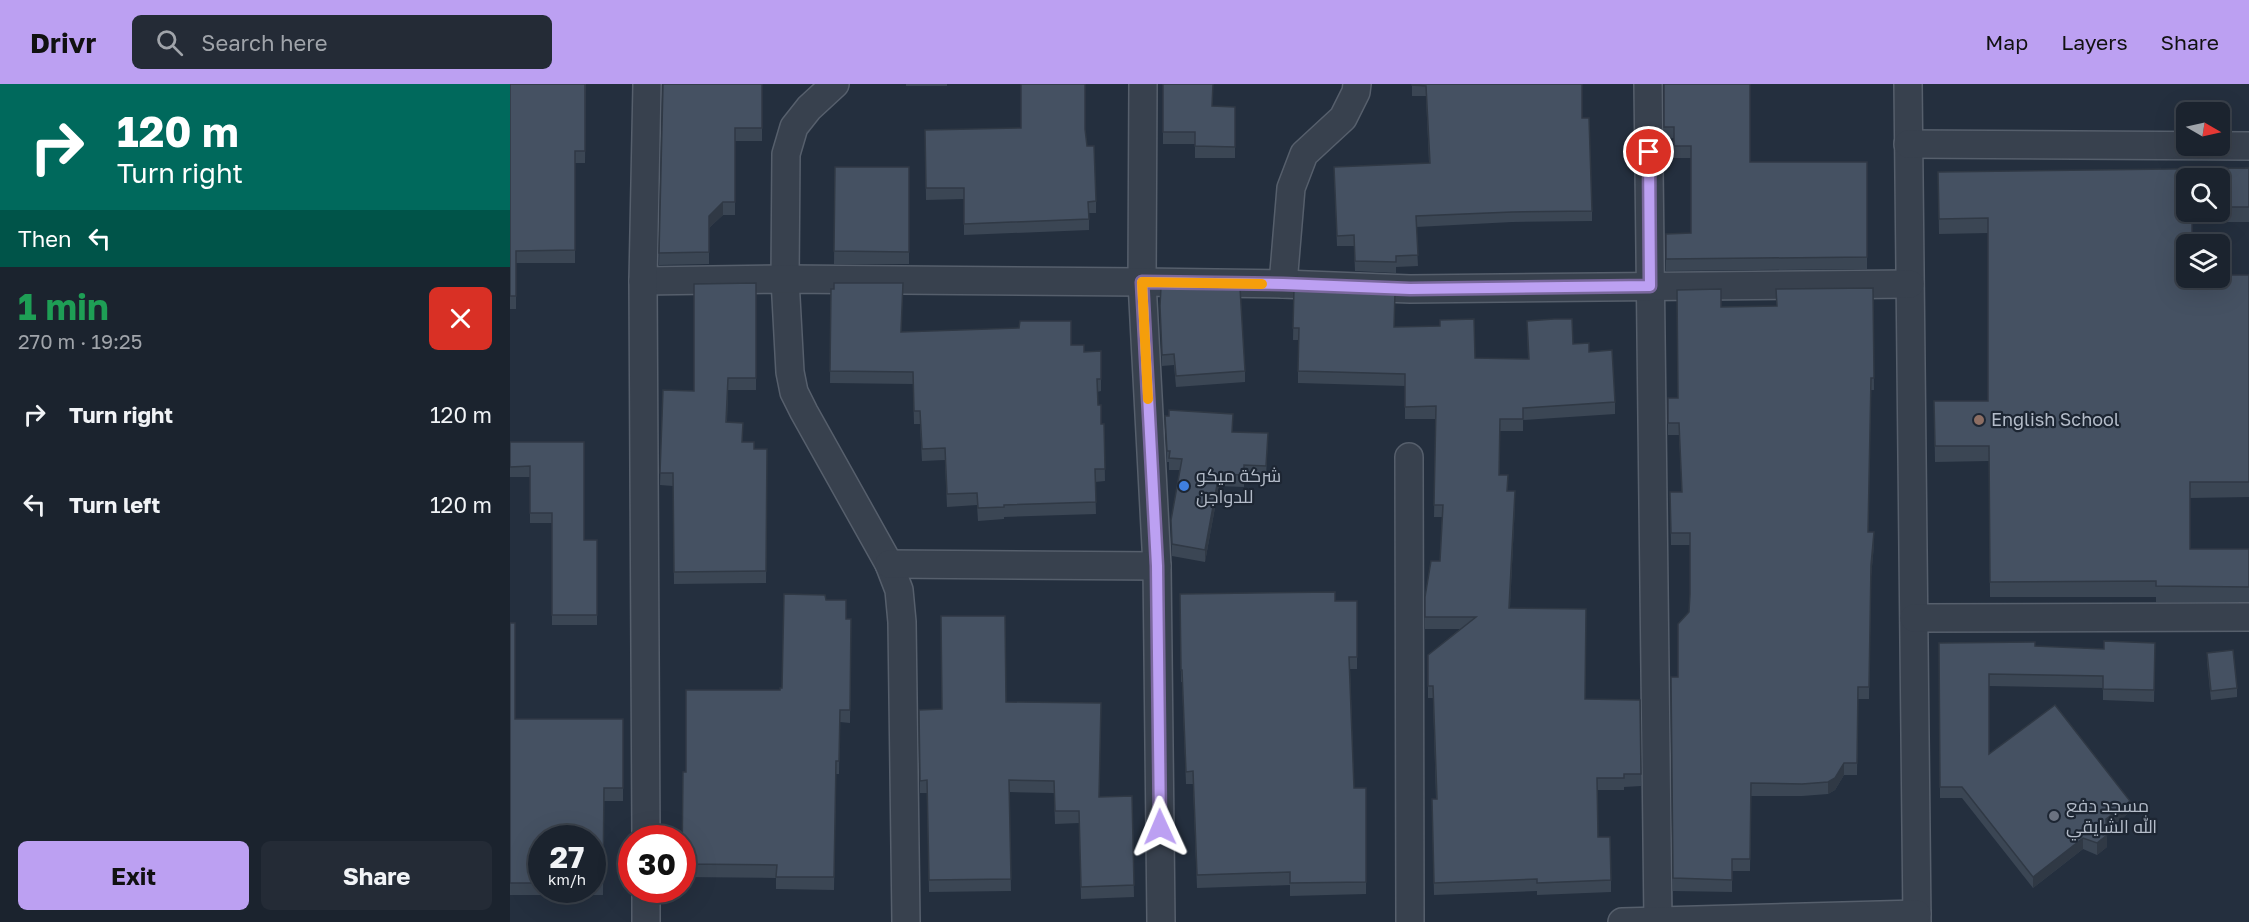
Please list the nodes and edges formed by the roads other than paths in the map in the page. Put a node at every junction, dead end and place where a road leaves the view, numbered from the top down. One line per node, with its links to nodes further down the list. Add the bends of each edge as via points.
1 (647, 84): 10 (street)
2 (835, 84): 9 (street, via 794,127 786,154)
3 (1143, 84): 11 (street)
4 (1357, 84): 12 (street, via 1343,118 1304,154 1291,188)
5 (1648, 84): 14 (street)
6 (1908, 84): 7 (street)
7 (1908, 144): 8 (street); 13 (street)
8 (2249, 147)
9 (785, 279): 10 (street); 11 (street); 16 (street, via 794,392)
10 (644, 281): 20 (street)
11 (1142, 282): 12 (street); 17 (street)
12 (1283, 284): 14 (street, via 1410,289)
13 (1910, 285): 14 (street); 19 (street)
14 (1650, 286): 28 (street)
15 (1409, 457): 26 (street)
16 (889, 564): 17 (street); 24 (street, via 899,590 902,622)
17 (1157, 566): 25 (street)
18 (2249, 617): 19 (street)
19 (1914, 618): 22 (street)
20 (646, 825)
21 (646, 903): 23 (street)
22 (1917, 918): 28 (street)
23 (646, 922)
24 (906, 922)
25 (1161, 922)
26 (1410, 922)
27 (1622, 922): 28 (street)
28 (1658, 922)

